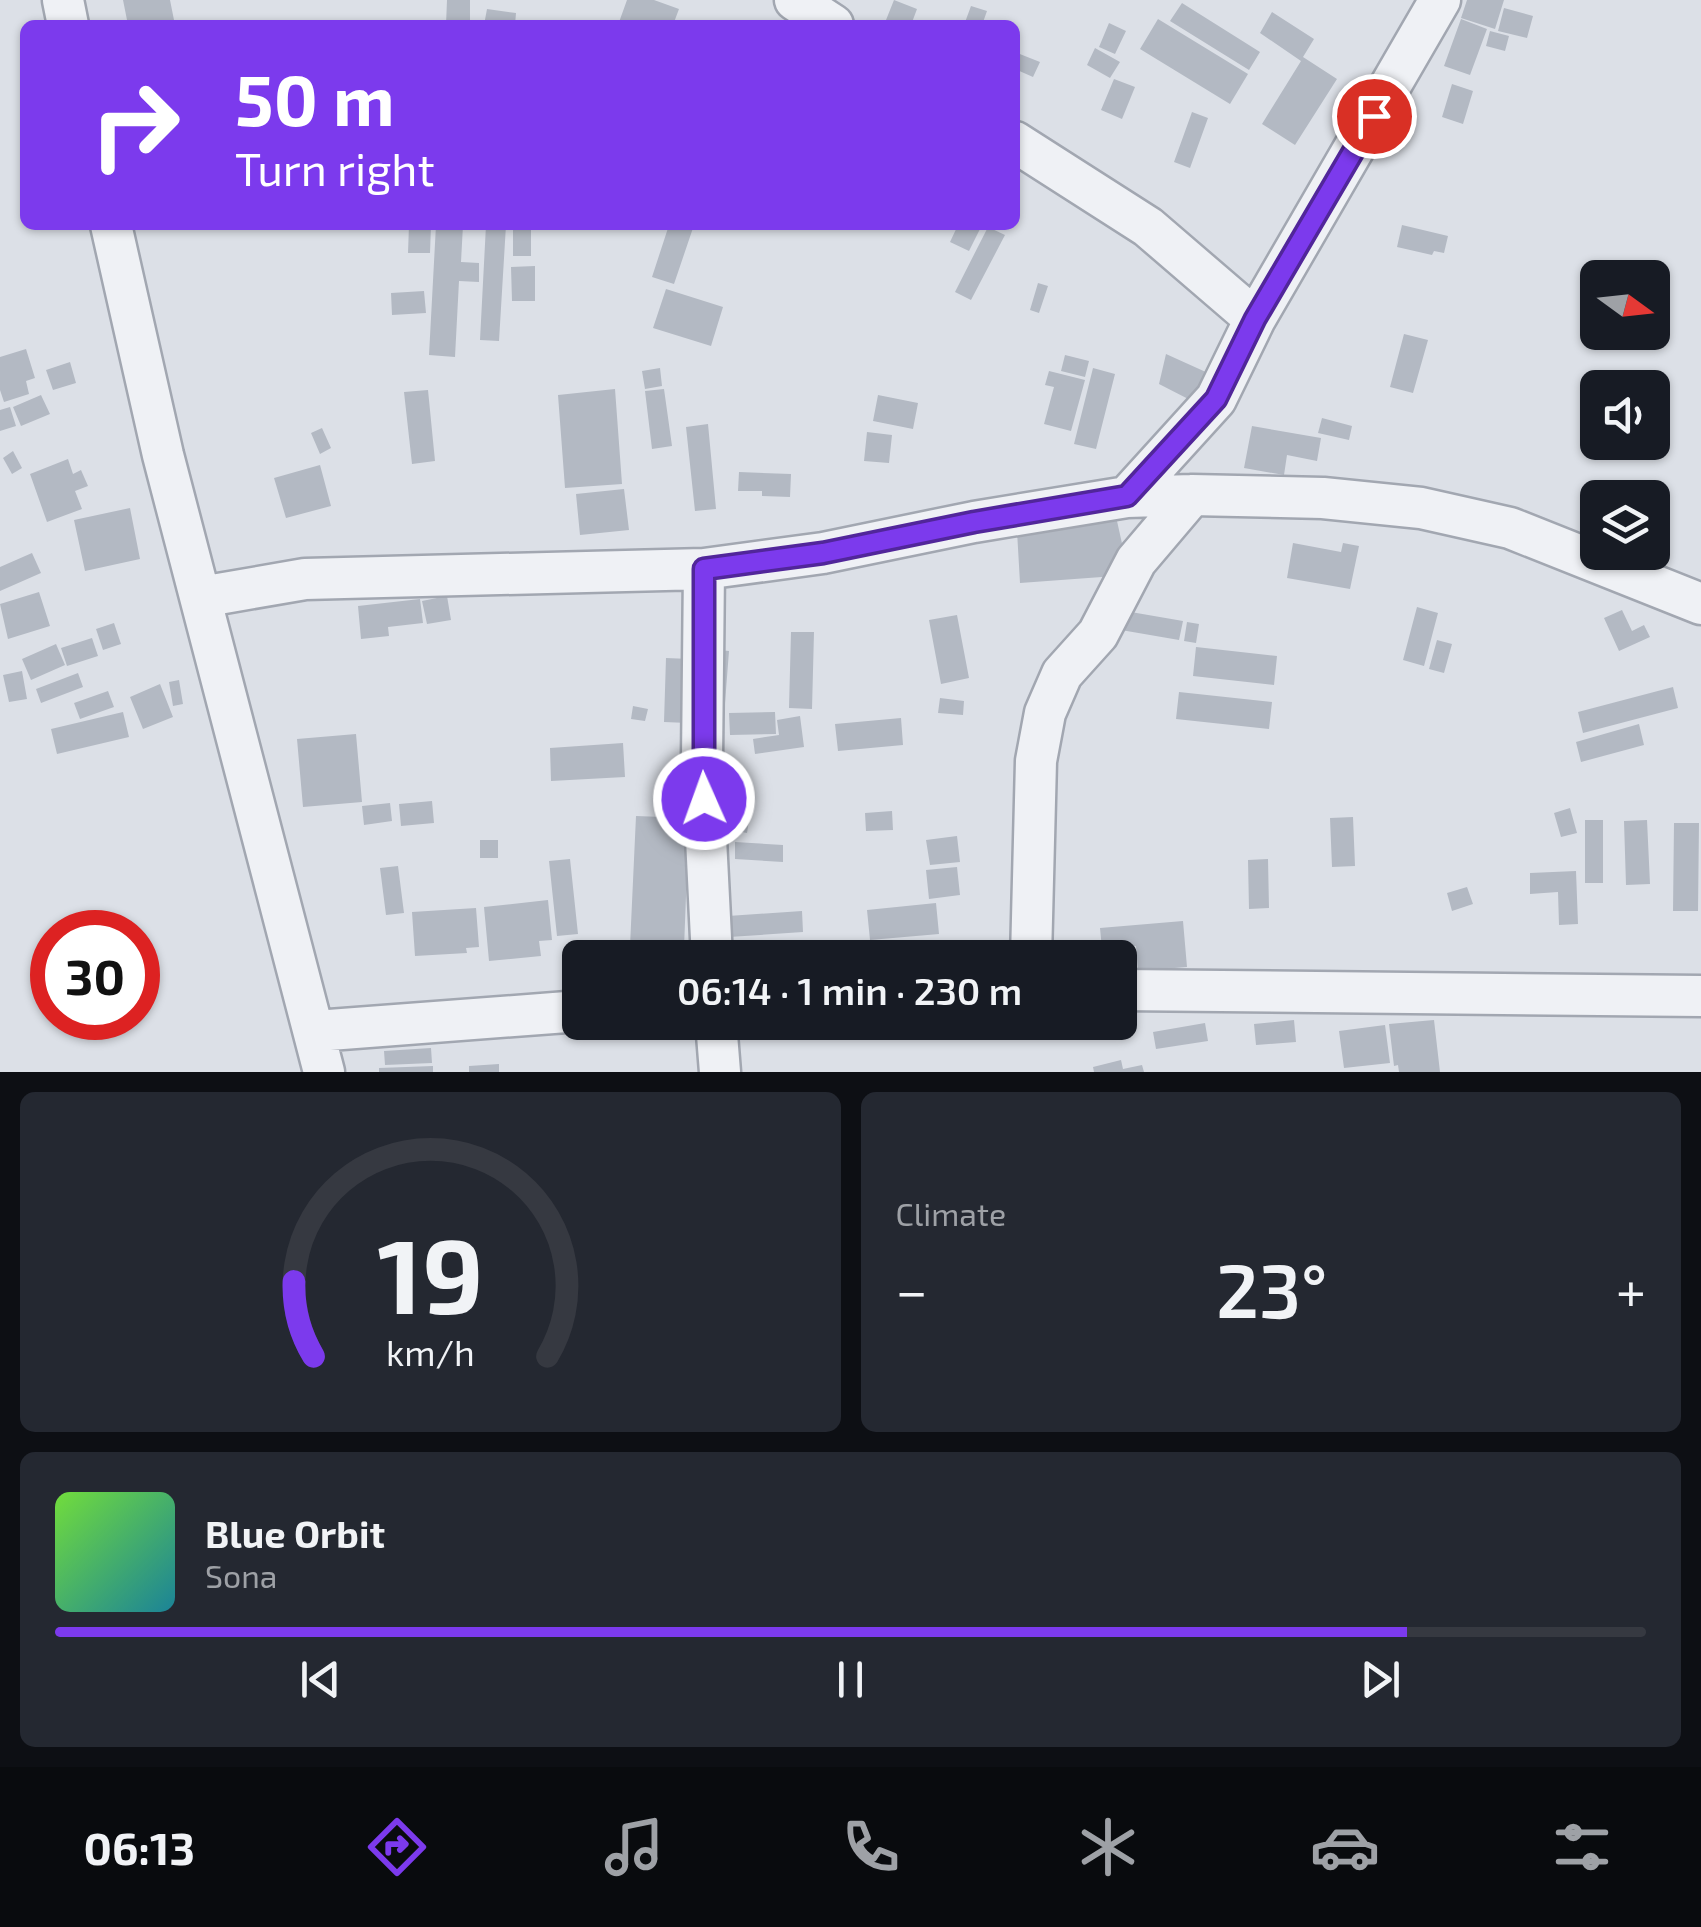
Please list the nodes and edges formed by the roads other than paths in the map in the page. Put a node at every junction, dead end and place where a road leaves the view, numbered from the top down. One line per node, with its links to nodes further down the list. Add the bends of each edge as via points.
1 (795, 0): 3 (street)
2 (1440, 0): 6 (street)
3 (825, 20)
4 (1020, 145): 6 (street, via 1148,227)
5 (113, 230): 10 (street)
6 (1255, 319): 8 (street, via 1216,399)
7 (1192, 495): 8 (street); 11 (street, via 1420,508 1510,528); 13 (street, via 1136,561 1098,634 1062,674 1045,714 1036,761)
8 (1127, 496): 9 (street)
9 (704, 569): 10 (street, via 305,578); 12 (street, via 702,759)
10 (201, 597): 17 (street)
11 (1701, 604)
12 (711, 940)
13 (1031, 940)
14 (1137, 990): 15 (street)
15 (1701, 996)
16 (562, 1012): 17 (street)
17 (316, 1031): 19 (street)
18 (717, 1040): 20 (street)
19 (324, 1072)
20 (720, 1072)

